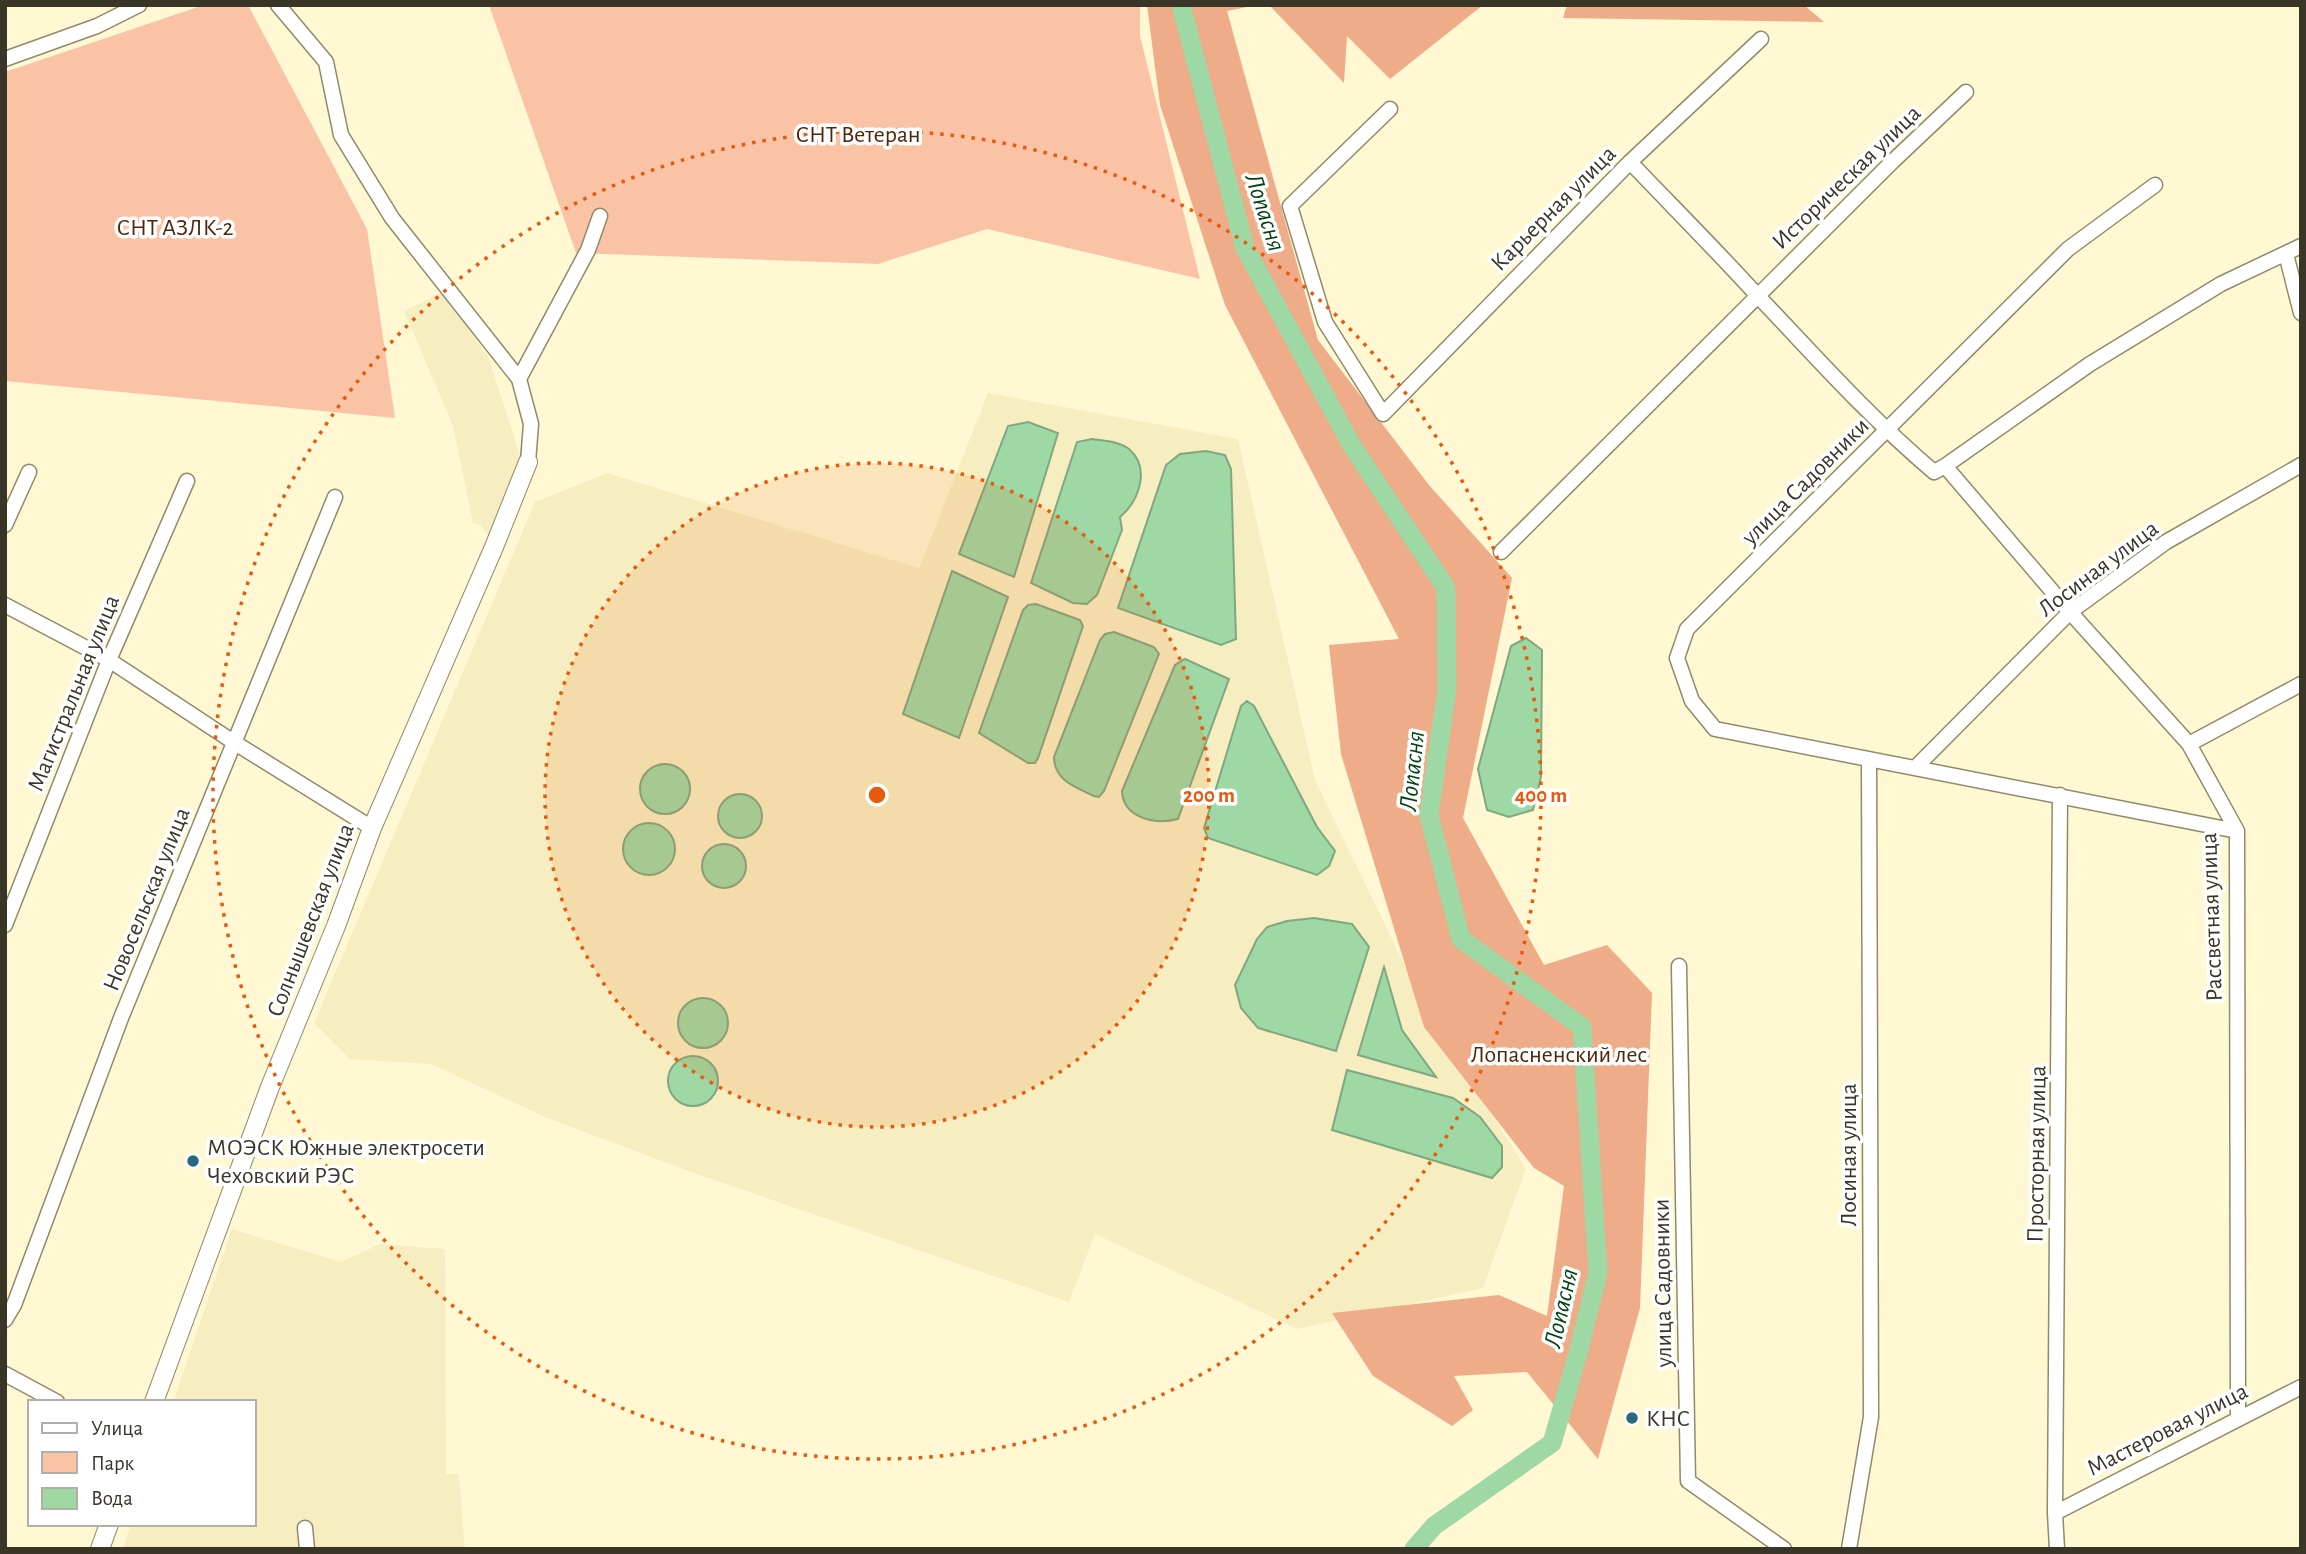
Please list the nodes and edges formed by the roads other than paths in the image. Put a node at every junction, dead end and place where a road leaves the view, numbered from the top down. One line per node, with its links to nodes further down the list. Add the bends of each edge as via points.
1 (139, 5): 4 (street, via 97,26)
2 (278, 5): 14 (street, via 326,62 341,135 392,218)
3 (1761, 39): 7 (street, Карьерная улица)
4 (5, 59)
5 (1966, 92): 12 (street, Историческая улица)
6 (1390, 109): 7 (street, Карьерная улица, via 1290,206 1325,322 1383,414)
7 (1630, 162): 12 (street)
8 (2155, 185): 15 (street, улица Садовники, via 2068,249)
9 (600, 216): 14 (street, via 588,250)
10 (2301, 246): 11 (street)
11 (2286, 254): 13 (street); 18 (street, via 2221,284 2090,364)
12 (1758, 296): 15 (street); 23 (street, Историческая улица)
13 (2301, 313)
14 (519, 379): 16 (street, via 531,425)
15 (1887, 432): 18 (street, via 1934,472); 30 (street, улица Садовники, via 1687,629 1677,657 1692,701 1715,729)
16 (528, 462): 33 (street, Солнышевская улица)
17 (2301, 465): 25 (street, Лосиная улица, via 2166,542)
18 (1945, 466): 25 (street, Рассветная улица)
19 (29, 472): 22 (street)
20 (187, 481): 26 (street, Магистральная улица)
21 (335, 497): 28 (street, Новосельская улица)
22 (5, 525)
23 (1501, 552)
24 (5, 605): 26 (street)
25 (2070, 612): 29 (street, Рассветная улица); 31 (street, Лосиная улица)
26 (109, 660): 28 (street); 35 (street, Магистральная улица)
27 (2301, 684): 29 (street)
28 (235, 743): 33 (street); 37 (street, Новосельская улица, via 121,1018 15,1306)
29 (2189, 744): 34 (street, Рассветная улица)
30 (1869, 759): 31 (street, улица Садовники); 49 (street, Лосиная улица, via 1871,1417)
31 (1916, 767): 32 (street, улица Садовники)
32 (2060, 795): 34 (street, улица Садовники); 43 (street, Просторная улица)
33 (372, 828): 41 (street, Солнышевская улица)
34 (2237, 831): 42 (street, Рассветная улица)
35 (5, 925)
36 (1679, 967): 48 (street, улица Садовники, via 1688,1481)
37 (5, 1320)
38 (5, 1374): 40 (street)
39 (2301, 1387): 42 (street, Мастеровая улица)
40 (53, 1400)
41 (155, 1400)
42 (2238, 1418): 43 (street, Мастеровая улица)
43 (2055, 1513): 50 (street, Просторная улица)
44 (108, 1526): 46 (street)
45 (305, 1528): 47 (street)
46 (100, 1549)
47 (307, 1549)
48 (1784, 1549)
49 (1849, 1549)
50 (2057, 1549)

